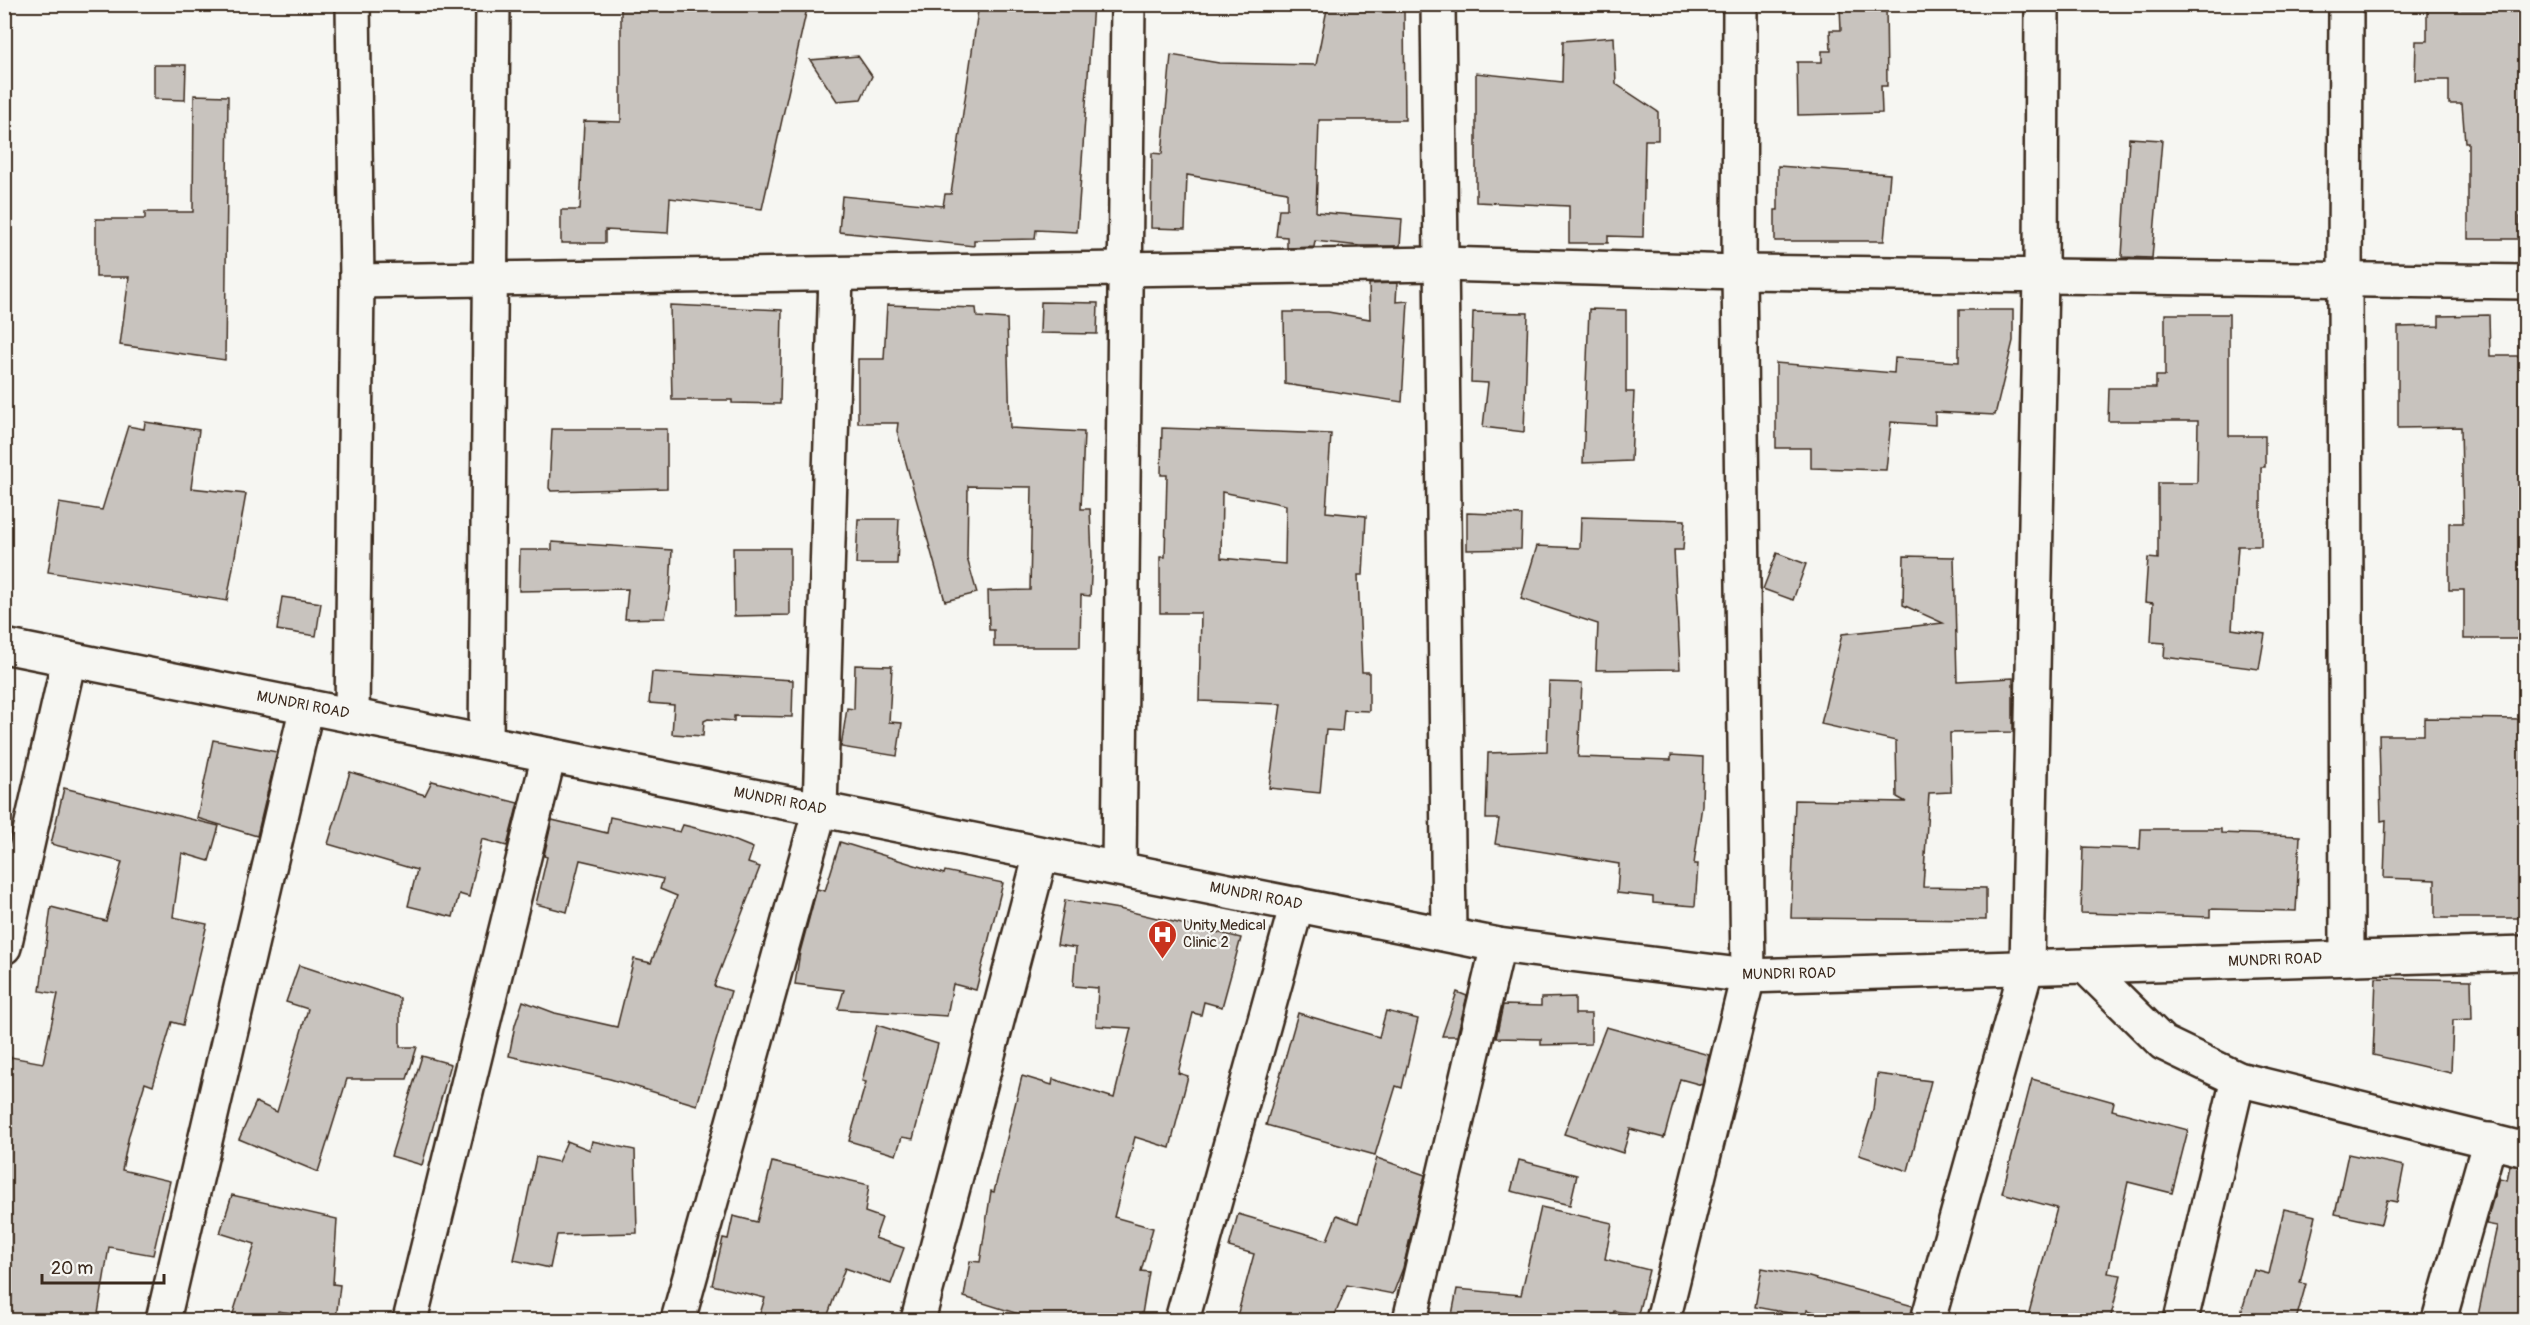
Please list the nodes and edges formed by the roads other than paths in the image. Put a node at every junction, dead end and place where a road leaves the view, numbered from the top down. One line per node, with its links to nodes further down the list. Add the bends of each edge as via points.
1 (353, 4): 13 (street)
2 (493, 4): 14 (street)
3 (1128, 4): 9 (street)
4 (1438, 4): 8 (street)
5 (1740, 4): 10 (street)
6 (2042, 4): 12 (street)
7 (2346, 4): 15 (street)
8 (1440, 264): 9 (street); 10 (street); 27 (street)
9 (1127, 270): 11 (street); 25 (street)
10 (1739, 273): 12 (street); 34 (street)
11 (836, 275): 14 (street); 23 (street)
12 (2041, 276): 15 (street); 32 (street)
13 (357, 281): 14 (street); 20 (street)
14 (489, 281): 21 (street)
15 (2344, 281): 16 (street); 31 (street)
16 (2526, 282)
17 (4, 646): 18 (street, MUNDRI ROAD)
18 (69, 659): 19 (street, MUNDRI ROAD); 29 (street)
19 (307, 706): 20 (street, MUNDRI ROAD); 38 (street)
20 (352, 715): 21 (street, MUNDRI ROAD)
21 (486, 742): 22 (street, MUNDRI ROAD)
22 (549, 754): 23 (street, MUNDRI ROAD); 39 (street)
23 (820, 809): 24 (street, MUNDRI ROAD); 40 (street)
24 (1041, 854): 25 (street, MUNDRI ROAD); 41 (street)
25 (1119, 868): 26 (street, MUNDRI ROAD)
26 (1297, 904): 27 (street, MUNDRI ROAD); 42 (street)
27 (1449, 934): 28 (street, MUNDRI ROAD)
28 (1498, 945): 34 (street, MUNDRI ROAD); 43 (street)
29 (4, 947)
30 (2526, 953): 31 (street, MUNDRI ROAD)
31 (2347, 957): 33 (street, MUNDRI ROAD)
32 (2027, 966): 33 (street, MUNDRI ROAD); 34 (street, MUNDRI ROAD); 45 (street)
33 (2085, 966): 35 (street, via 2163,1043)
34 (1748, 976): 44 (street)
35 (2238, 1079): 36 (street); 46 (street)
36 (2490, 1140): 37 (street); 47 (street)
37 (2526, 1150)
38 (163, 1320)
39 (410, 1320)
40 (678, 1320)
41 (918, 1320)
42 (1182, 1320)
43 (1410, 1320)
44 (1663, 1320)
45 (1928, 1320)
46 (2181, 1320)
47 (2439, 1320)

